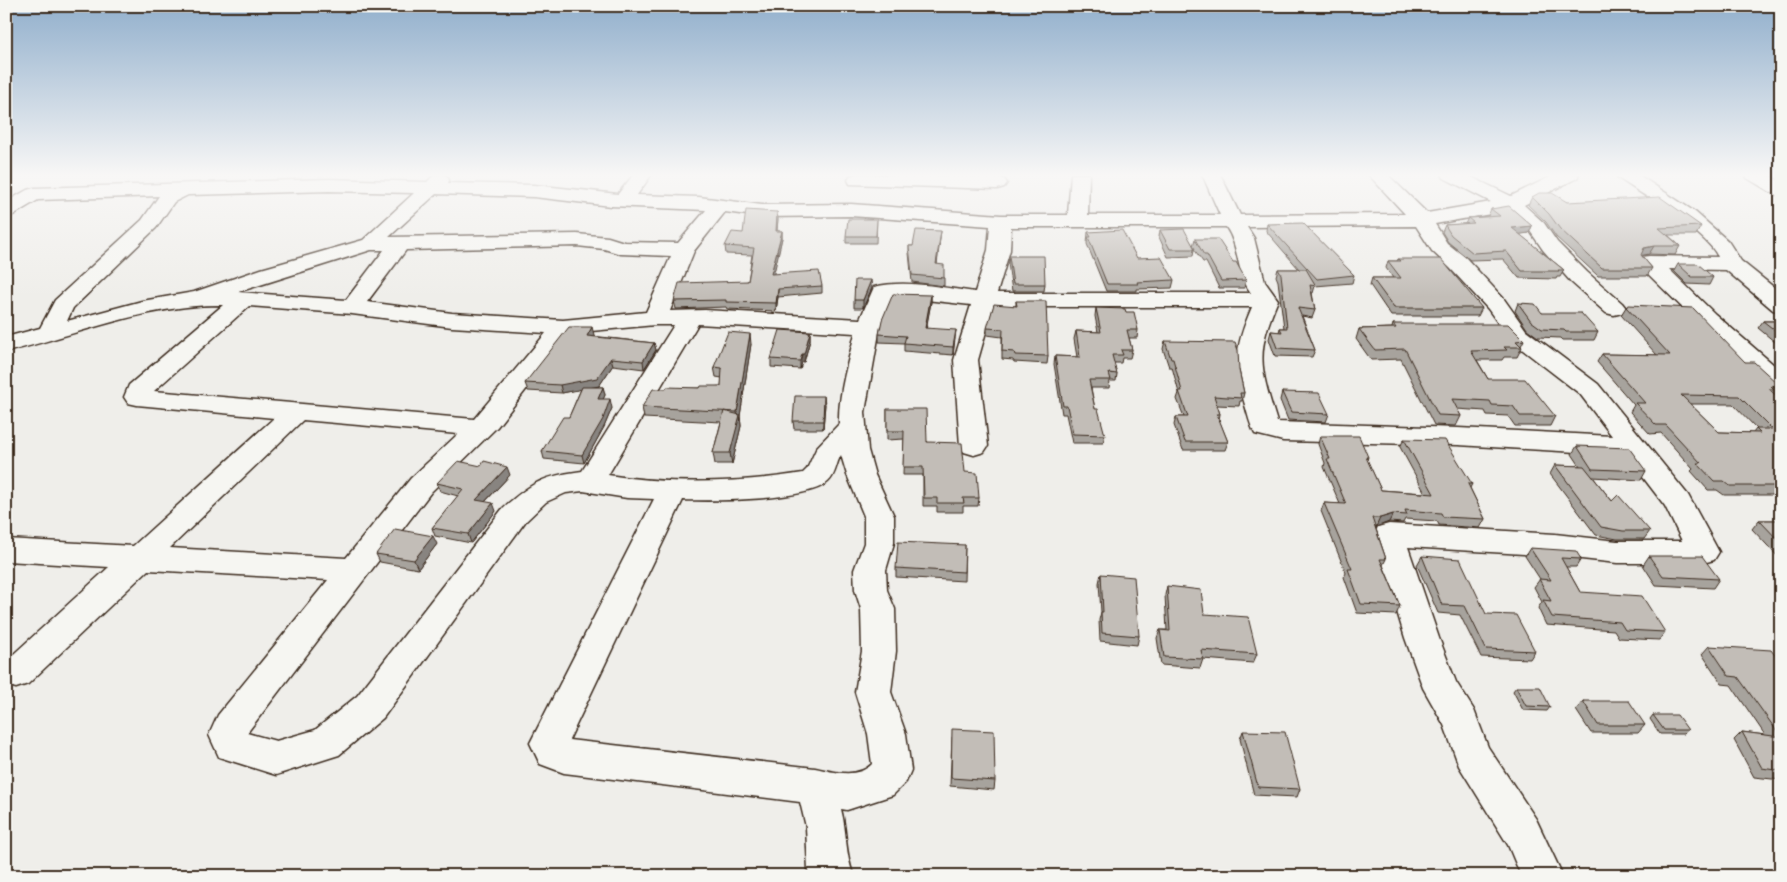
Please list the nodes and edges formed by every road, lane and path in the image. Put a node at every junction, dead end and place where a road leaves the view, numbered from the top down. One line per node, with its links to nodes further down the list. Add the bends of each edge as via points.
1 (155, 215): 30 (street, via 63,305)
2 (402, 215): 16 (street)
3 (713, 215): 17 (street)
4 (928, 215): 11 (street)
5 (1078, 215): 13 (street)
6 (1230, 215): 14 (street)
7 (1417, 215): 12 (street)
8 (1449, 215): 12 (street)
9 (1524, 215): 25 (street, via 1579,277)
10 (1687, 215): 18 (street, via 1721,245)
11 (1001, 220): 13 (street); 21 (street, via 999,250)
12 (1422, 220): 14 (street); 37 (street, via 1439,247 1484,291 1498,325 1518,335 1589,389)
13 (1078, 221): 14 (street)
14 (1233, 222): 22 (street, via 1244,238 1254,282)
15 (401, 242): 16 (street); 17 (street, via 577,240 608,243 621,248); 24 (street)
16 (370, 244): 19 (street)
17 (684, 250): 27 (street)
18 (1732, 264): 23 (street); 32 (street, via 1649,262)
19 (198, 298): 20 (street); 30 (street, via 142,308)
20 (244, 299): 24 (street); 33 (street, via 138,391 137,396)
21 (985, 300): 22 (street); 29 (street, via 917,292 882,292); 36 (street, via 966,360)
22 (1267, 300): 37 (street, via 1256,324 1248,358 1265,428 1284,432 1425,434)
23 (1781, 305)
24 (352, 307): 28 (street, via 452,320)
25 (1614, 308)
26 (692, 317): 27 (street); 29 (street); 38 (street)
27 (655, 318): 28 (street)
28 (563, 327): 35 (street)
29 (868, 327): 34 (street, via 857,378)
30 (49, 334): 31 (street)
31 (6, 346)
32 (1781, 385)
33 (297, 411): 35 (street); 41 (street)
34 (853, 426): 39 (street, via 827,453 820,474 811,480 716,491); 44 (street, via 854,450 879,516 879,543 870,570 871,590 878,609 879,651 873,692 887,734 892,770 879,783 847,792)
35 (481, 428): 42 (street, via 421,485)
36 (974, 446)
37 (1634, 447): 46 (street, via 1678,502 1703,552 1617,552 1389,535 1441,688 1460,721 1472,754 1522,832)
38 (590, 482): 39 (street); 42 (street, via 560,484 536,495 514,516 370,706 326,744 276,758 232,745 228,735 231,726)
39 (673, 490): 44 (street, via 549,743 553,752 632,765)
40 (6, 550): 41 (street)
41 (141, 558): 42 (street); 43 (street)
42 (354, 570)
43 (16, 674)
44 (815, 786): 45 (street, via 826,827 829,870)
45 (833, 876)
46 (1542, 876)

